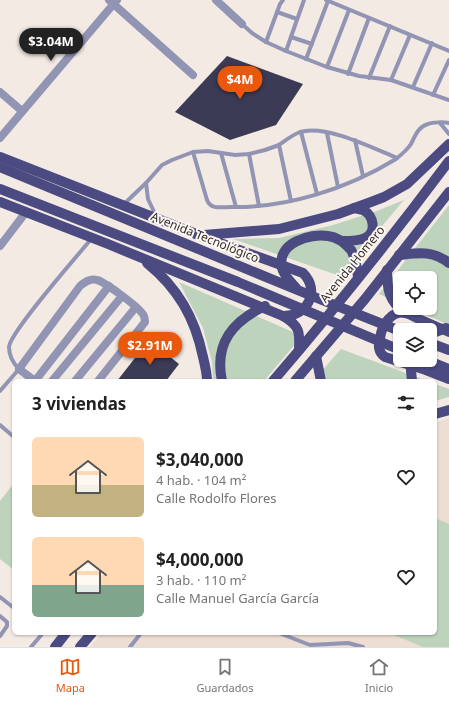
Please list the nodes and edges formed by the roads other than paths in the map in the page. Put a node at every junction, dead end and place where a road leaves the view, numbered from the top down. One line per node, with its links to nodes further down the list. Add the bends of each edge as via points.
1 (216, 0): 10 (street)
2 (283, 0): 7 (lane)
3 (304, 0): 9 (lane)
4 (327, 0): 6 (lane); 15 (lane)
5 (113, 1): 23 (street); 30 (street)
6 (349, 10): 8 (lane); 21 (lane)
7 (277, 12): 9 (lane); 14 (lane)
8 (369, 18): 11 (lane); 22 (lane)
9 (297, 19): 13 (lane)
10 (242, 24): 14 (lane)
11 (390, 26): 12 (lane); 24 (lane)
12 (410, 35): 16 (lane); 25 (lane)
13 (290, 37): 15 (lane); 17 (lane)
14 (266, 42): 17 (lane)
15 (312, 44): 19 (lane)
16 (432, 44): 18 (lane); 26 (lane)
17 (286, 51): 19 (lane)
18 (449, 51)
19 (306, 59): 21 (lane)
20 (449, 60): 28 (lane)
21 (327, 67): 22 (lane)
22 (348, 74): 24 (lane)
23 (193, 75)
24 (369, 78): 25 (lane)
25 (391, 80): 26 (lane)
26 (413, 87): 28 (lane)
27 (0, 92): 30 (street)
28 (433, 95): 29 (lane)
29 (449, 100)
30 (22, 111): 36 (street)
31 (440, 123): 32 (lane); 35 (lane); 44 (lane, via 423,126 416,132 408,148)
32 (449, 123)
33 (301, 132): 34 (lane, via 312,130); 38 (lane); 52 (lane)
34 (326, 133): 37 (lane); 49 (lane)
35 (449, 134)
36 (0, 138)
37 (355, 140): 44 (lane); 47 (lane)
38 (279, 144): 42 (lane); 53 (lane)
39 (449, 144): 58 (main road, via 407,184 384,197)
40 (193, 152): 41 (lane); 48 (lane, via 162,165); 57 (lane, via 206,200 210,206)
41 (221, 153): 42 (lane); 57 (lane)
42 (249, 154): 56 (lane)
43 (0, 157): 55 (main road)
44 (397, 158): 47 (lane)
45 (449, 160): 69 (main road, Avenida Homero)
46 (0, 167): 71 (main road, Avenida Tecnológico)
47 (363, 176): 49 (lane)
48 (146, 183): 55 (lane); 60 (lane, via 148,199)
49 (338, 187): 52 (lane)
50 (0, 189): 73 (main road)
51 (449, 192): 65 (main road)
52 (316, 194): 53 (lane)
53 (292, 201): 56 (lane)
54 (0, 202): 59 (main road)
55 (123, 205): 60 (main road)
56 (259, 206): 57 (lane)
57 (236, 207)
58 (353, 208): 61 (main road, via 279,229); 63 (main road, via 369,214 374,226 365,238)
59 (26, 212): 62 (main road); 64 (street)
60 (157, 218): 61 (main road)
61 (201, 236): 78 (main road, via 303,273 311,286 308,303 296,315)
62 (92, 237): 66 (main road); 90 (lane, via 47,292 11,342 9,347 12,358)
63 (343, 241): 69 (main road, via 352,251); 71 (main road, via 317,235 303,238 286,249 282,263 284,273)
64 (0, 246)
65 (399, 255): 67 (main road, via 426,252 435,254); 68 (main road)
66 (140, 257): 78 (main road); 97 (main road, via 168,281 190,316 200,343)
67 (449, 263)
68 (387, 270): 74 (main road, via 388,291); 87 (main road)
69 (358, 277): 84 (main road, Avenida Homero)
70 (110, 286): 72 (street); 90 (street, via 91,279 80,286); 93 (street)
71 (299, 290): 80 (main road, Avenida Tecnológico)
72 (122, 296): 75 (street); 94 (street)
73 (283, 301): 85 (main road); 98 (main road, via 256,311 231,330 225,340 220,365)
74 (393, 301)
75 (136, 307): 95 (street); 96 (street, via 142,312 145,322)
76 (393, 315): 103 (main road, via 385,323 378,345 381,354)
77 (410, 315): 82 (main road)
78 (283, 316): 84 (main road, via 297,327)
79 (449, 326): 81 (main road)
80 (393, 328)
81 (437, 332)
82 (449, 332)
83 (437, 346): 86 (main road)
84 (302, 347): 99 (main road, Avenida Homero)
85 (393, 347)
86 (449, 350)
87 (319, 353): 100 (main road); 101 (main road)
88 (437, 364): 91 (main road)
89 (411, 367): 102 (main road)
90 (19, 369): 92 (street); 104 (lane)
91 (449, 369)
92 (32, 379)
93 (37, 379)
94 (54, 379)
95 (77, 379)
96 (100, 379)
97 (206, 379)
98 (222, 379)
99 (275, 379)
100 (297, 379)
101 (321, 379)
102 (412, 379)
103 (449, 379)
104 (0, 392)
105 (449, 410): 106 (main road)
106 (437, 413)
107 (0, 425): 108 (lane)
108 (12, 435)
109 (0, 597): 110 (lane)
110 (12, 606)
111 (0, 616): 117 (lane, via 7,626)
112 (41, 635): 118 (lane)
113 (64, 635): 119 (main road)
114 (90, 635): 120 (main road)
115 (139, 635): 121 (lane)
116 (284, 635): 122 (lane, via 310,645 348,643)
117 (0, 636)
118 (31, 647)
119 (55, 647)
120 (80, 647)
121 (130, 647)
122 (362, 647)

